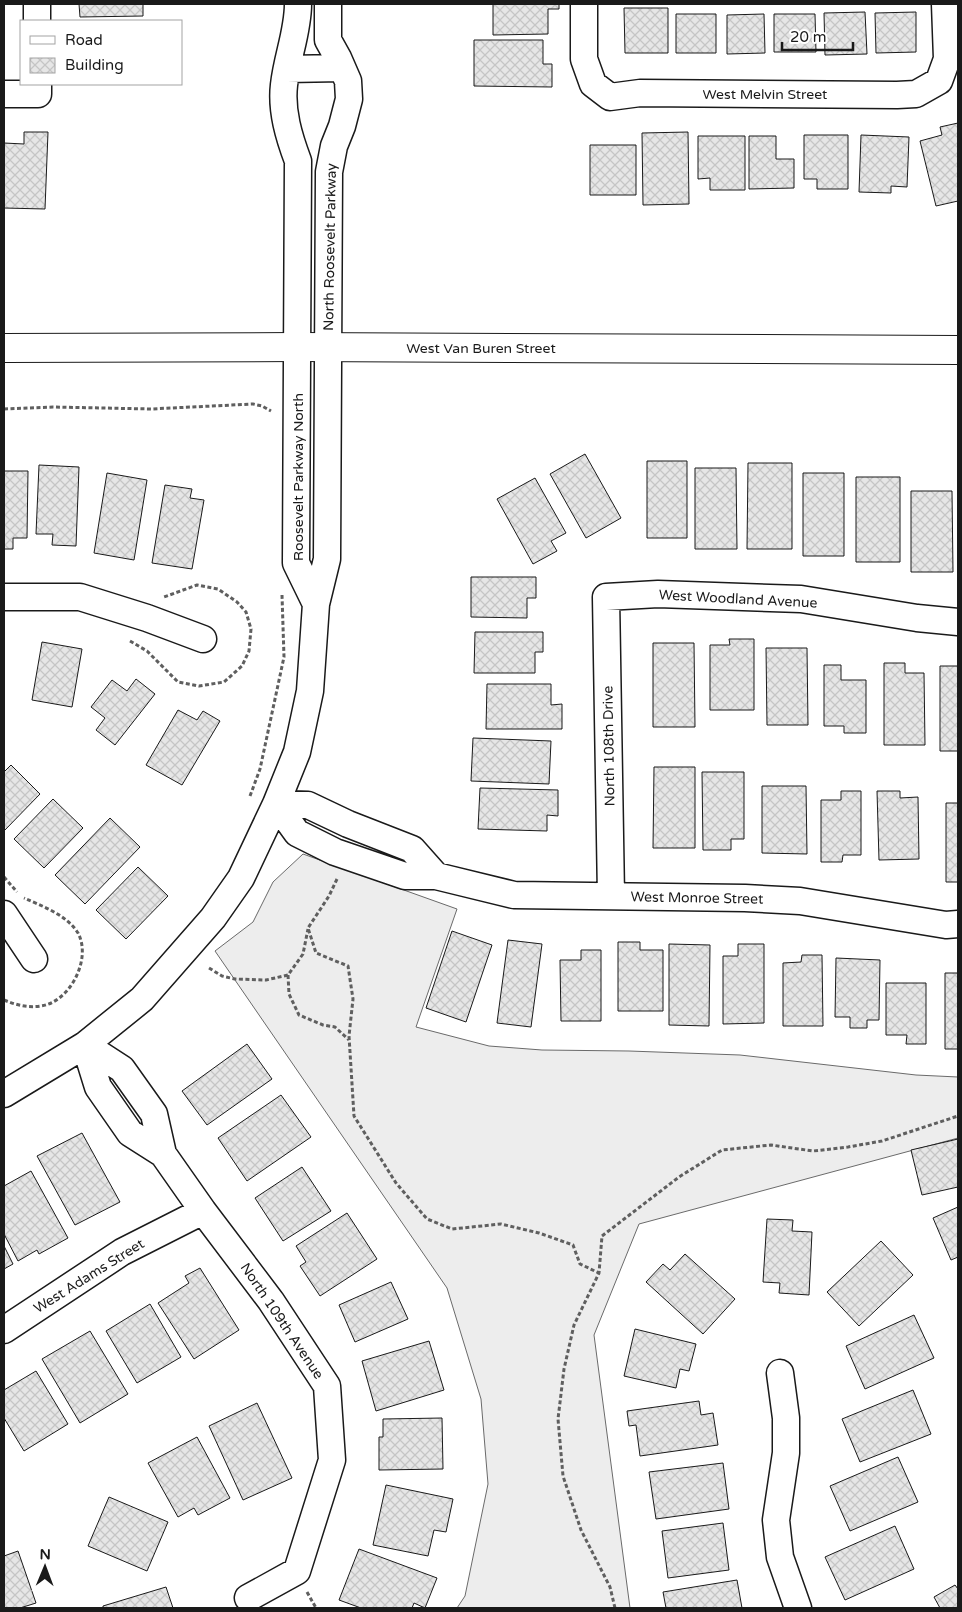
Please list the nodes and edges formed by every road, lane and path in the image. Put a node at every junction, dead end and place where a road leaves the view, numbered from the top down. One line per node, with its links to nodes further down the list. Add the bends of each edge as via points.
1 (37, 4): 6 (street)
2 (298, 4): 8 (street, via 298,21)
3 (328, 4): 7 (street, North Roosevelt Parkway, via 328,40)
4 (584, 4): 5 (street, West Melvin Street, via 584,59 593,84 610,97 640,93 916,94 939,81 947,59)
5 (945, 4)
6 (38, 20)
7 (342, 68): 8 (street); 12 (street, North Roosevelt Parkway, via 348,81 350,99 329,172)
8 (287, 69): 11 (street, via 284,110 298,161)
9 (38, 89): 10 (street)
10 (4, 94)
11 (298, 347): 12 (main road, West Van Buren Street); 13 (main road, West Van Buren Street); 20 (street, Roosevelt Parkway North, via 296,563)
12 (329, 347): 14 (main road, West Van Buren Street); 20 (street, Roosevelt Parkway North, via 327,559)
13 (4, 348)
14 (958, 350)
15 (4, 409): 16 (path, via 151,410 253,404)
16 (274, 412)
17 (282, 588): 23 (path, via 284,657 260,769)
18 (4, 597): 22 (street, via 80,597)
19 (606, 597): 21 (street, West Woodland Avenue, via 658,594 802,599); 26 (street, North 108th Drive)
20 (316, 604): 24 (street, Roosevelt Parkway North, via 310,691 297,752)
21 (958, 622)
22 (203, 639)
23 (247, 804)
24 (276, 804): 26 (street, West Monroe Street, via 297,833 335,852 405,876 436,876 514,895); 34 (street, Roosevelt Parkway North, via 241,878 213,918 142,999)
25 (339, 874): 29 (path)
26 (611, 896): 28 (street, West Monroe Street, via 800,901 946,925)
27 (4, 914): 30 (street)
28 (958, 924)
29 (308, 928): 32 (path, via 303,954); 33 (path, via 316,952 348,966 353,999)
30 (34, 959)
31 (209, 968): 32 (path, via 235,980 266,980)
32 (288, 974): 33 (path, via 289,994 299,1014 335,1027)
33 (350, 1040): 38 (path, via 354,1116 396,1183 427,1219 452,1228 501,1224 539,1233 573,1245 580,1264)
34 (85, 1045): 35 (street, Roosevelt Parkway North); 37 (street, North 109th Avenue, via 122,1069 154,1114 163,1154)
35 (4, 1094)
36 (958, 1116): 38 (path, via 882,1141 848,1147 813,1151 771,1145 722,1150 679,1176 602,1236)
37 (203, 1211): 39 (street, West Adams Street, via 122,1252); 41 (street, North 109th Avenue, via 271,1301 327,1386 332,1460 297,1571)
38 (599, 1273): 42 (path, via 574,1325 558,1419 563,1476 581,1530 610,1586)
39 (4, 1330)
40 (780, 1373): 43 (street, via 786,1418 786,1453 776,1520 780,1557)
41 (248, 1598)
42 (615, 1608)
43 (798, 1608)

